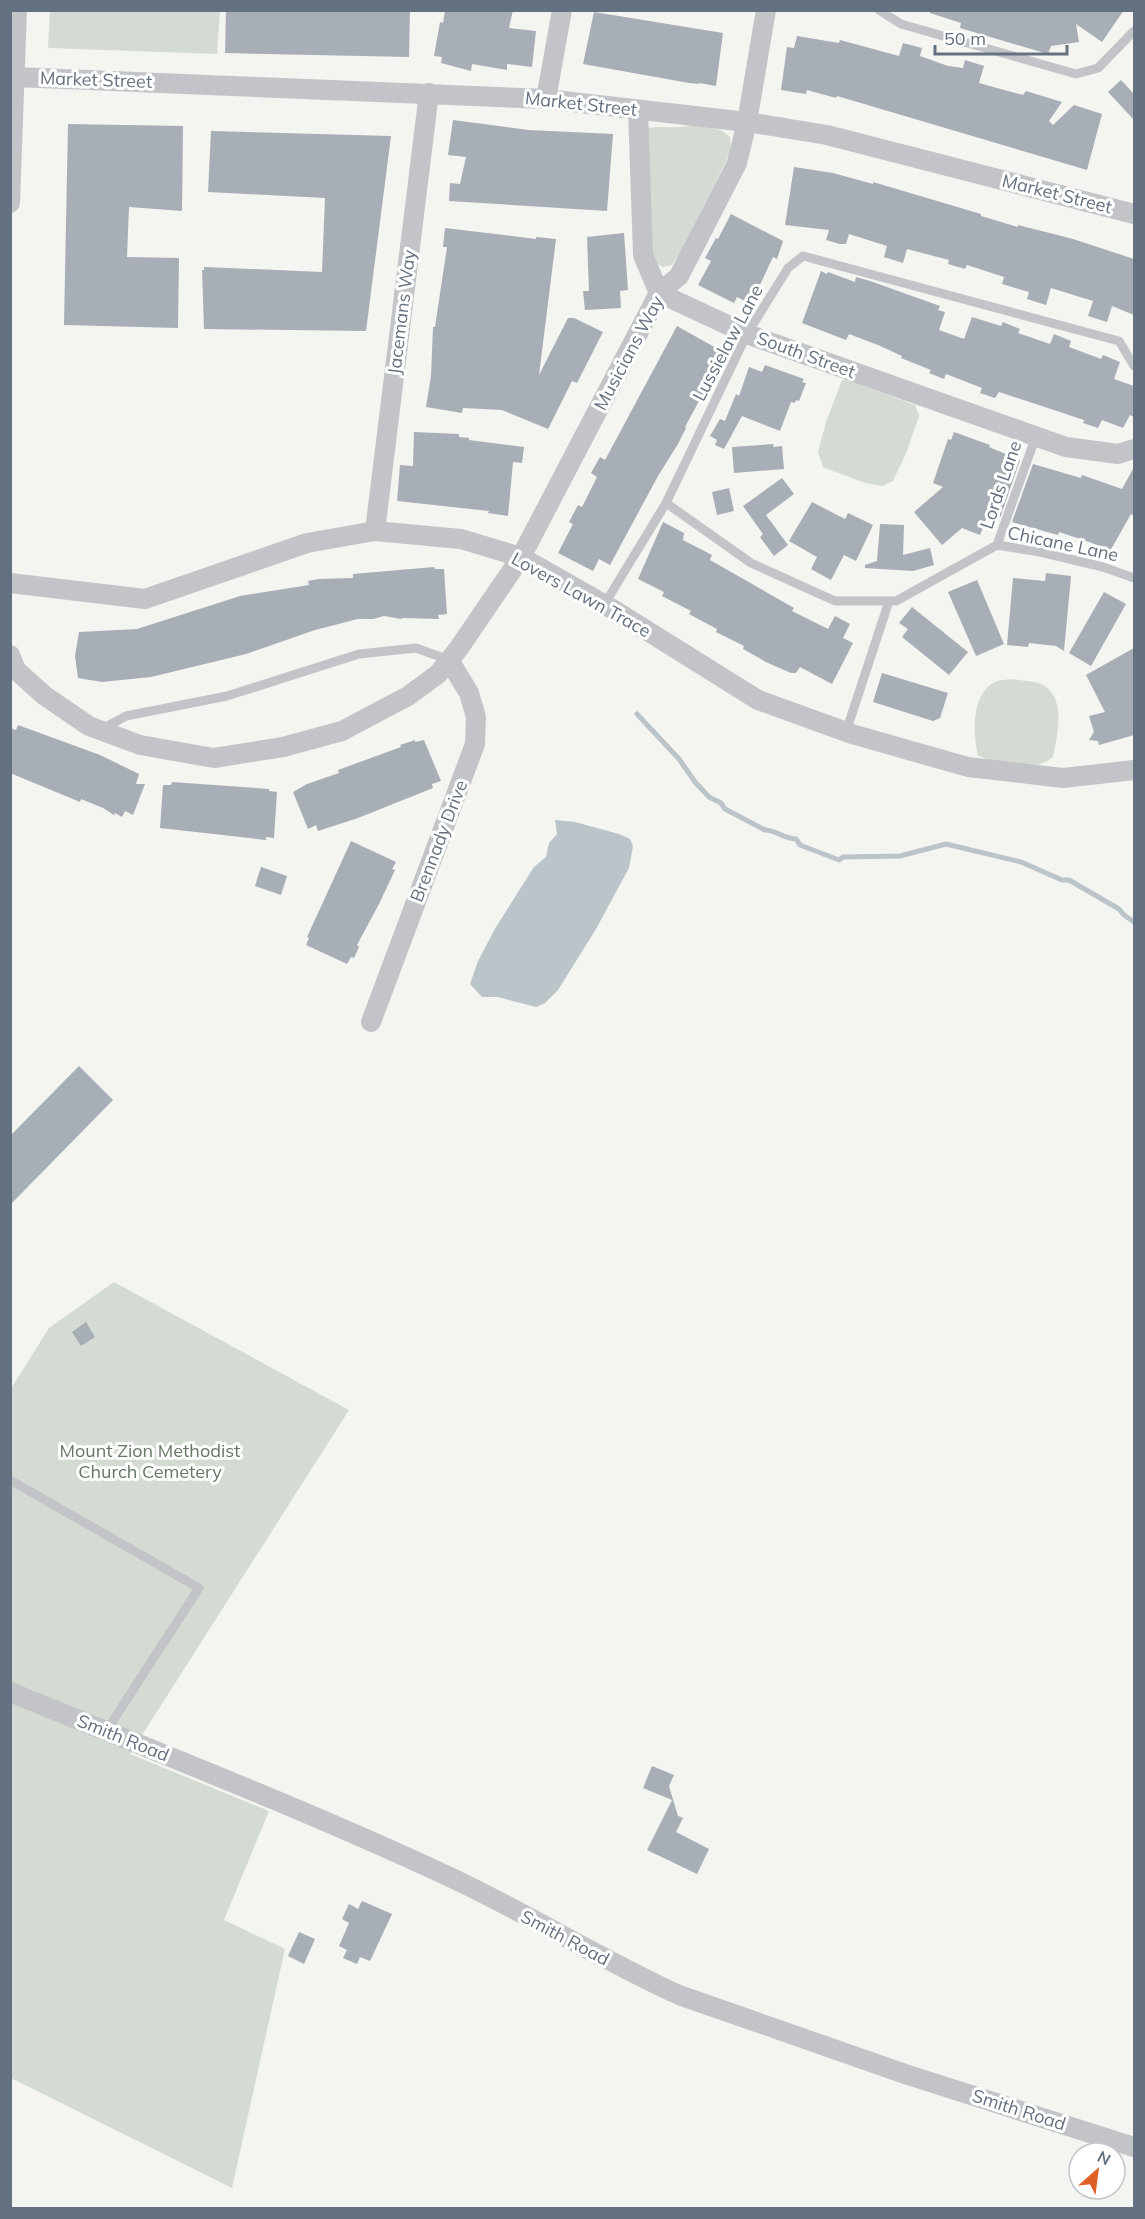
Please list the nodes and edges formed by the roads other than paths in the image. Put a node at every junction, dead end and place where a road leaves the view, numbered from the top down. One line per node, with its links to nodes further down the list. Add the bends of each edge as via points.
1 (17, 10): 6 (street)
2 (562, 10): 8 (street)
3 (766, 10): 10 (street, Musicians Way)
4 (876, 11): 5 (lane, via 901,24 1076,74 1098,68)
5 (1134, 31)
6 (16, 76): 7 (street, Market Street); 11 (street)
7 (429, 93): 8 (street, Market Street); 19 (street, Jacemans Way)
8 (546, 99): 9 (street, Market Street)
9 (638, 110): 10 (street, Market Street); 13 (street, via 643,255)
10 (747, 122): 12 (street, Market Street, via 827,135); 13 (street, Musicians Way, via 737,162 679,276)
11 (10, 203)
12 (1134, 214)
13 (659, 293): 14 (street, South Street); 21 (street, Musicians Way)
14 (747, 334): 15 (lane, Lussielaw Lane, via 788,268 803,256 1119,341); 16 (street, South Street); 18 (lane, Lussielaw Lane)
15 (1134, 366)
16 (1036, 436): 17 (street, South Street, via 1066,447 1118,454); 20 (lane, Lords Lane)
17 (1134, 449)
18 (666, 503): 24 (lane, Chicane Lane, via 751,563 835,601); 25 (lane, Lussielaw Lane)
19 (375, 531): 21 (street, Lovers Lawn Trace, via 461,539); 23 (street, Lovers Lawn Trace, via 307,543 145,599)
20 (998, 545): 22 (lane, Chicane Lane, via 1093,564); 24 (lane, Chicane Lane, via 896,601)
21 (521, 558): 25 (street, Lovers Lawn Trace); 27 (street, Musicians Way)
22 (1134, 578)
23 (10, 583)
24 (889, 601): 29 (lane)
25 (604, 605): 29 (street, Lovers Lawn Trace, via 758,700)
26 (10, 655): 28 (street, Musicians Way, via 16,670 45,696)
27 (449, 660): 28 (lane, via 416,648 359,654 227,696 126,716); 28 (street, Musicians Way, via 438,674 408,696 342,731 283,747 214,758 140,745); 31 (street, Brennady Drive, via 469,693 476,717 474,744)
28 (100, 731)
29 (846, 732): 30 (street, Lovers Lawn Trace, via 968,767 1063,778)
30 (1134, 770)
31 (370, 1022)
32 (10, 1480): 34 (lane, via 199,1588)
33 (10, 1692): 34 (street, Smith Road)
34 (108, 1732): 35 (street, Smith Road, via 332,1824 456,1880 680,1995 905,2074)
35 (1134, 2147)

